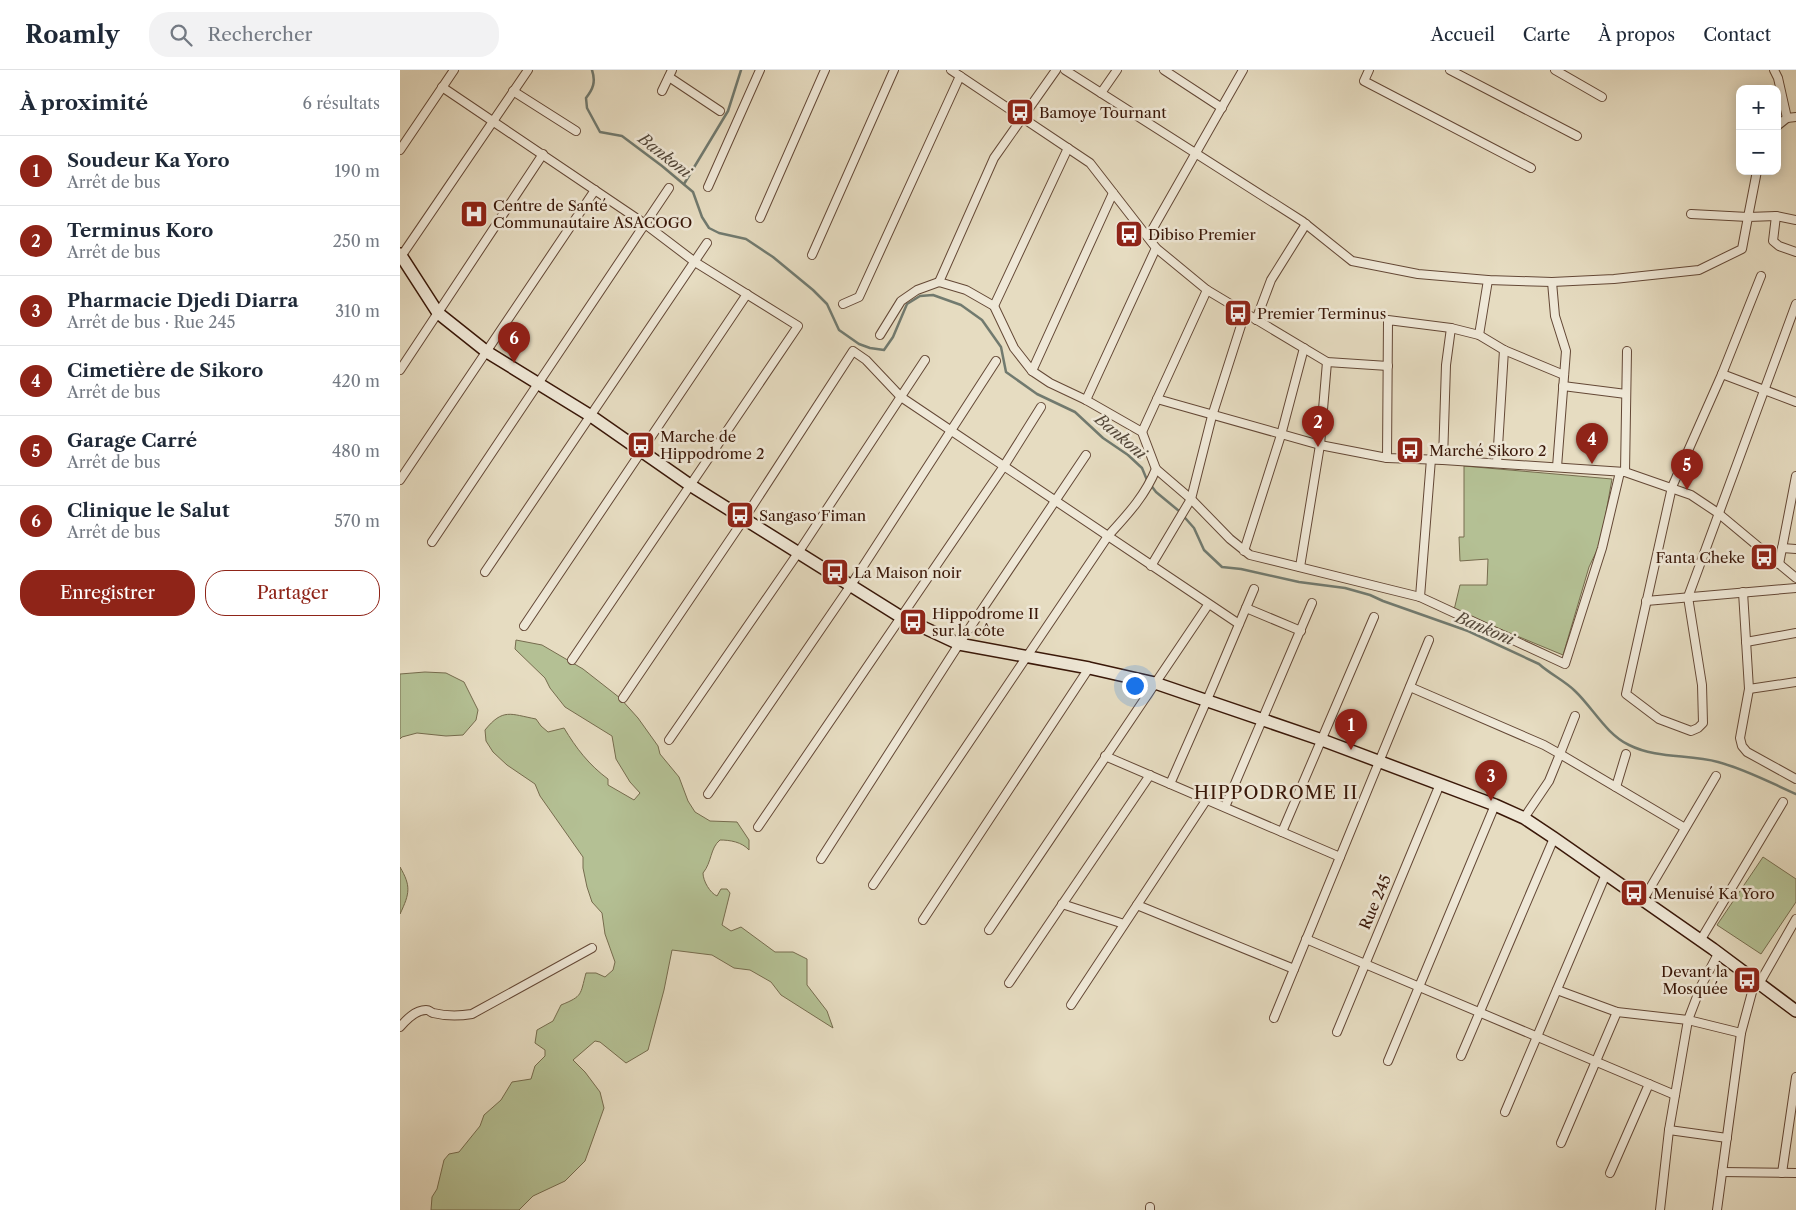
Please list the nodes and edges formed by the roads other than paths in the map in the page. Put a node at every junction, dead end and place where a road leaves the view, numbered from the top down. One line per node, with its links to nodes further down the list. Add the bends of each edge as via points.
1 (454, 70): 18 (street)
2 (528, 70): 19 (street)
3 (760, 70): 38 (street)
4 (825, 70): 45 (street)
5 (894, 70): 53 (street)
6 (951, 70): 17 (street)
7 (1056, 70): 26 (street)
8 (1065, 70): 21 (street)
9 (1118, 70): 21 (street)
10 (1164, 70): 23 (street)
11 (1243, 70): 23 (street)
12 (1369, 70): 36 (street, via 1364,81)
13 (1450, 70): 31 (street)
14 (1555, 70): 22 (street)
15 (1774, 70): 27 (street)
16 (670, 73): 20 (street); 24 (street)
17 (960, 76): 26 (street); 62 (street, via 859,297)
18 (442, 87): 28 (street); 33 (street)
19 (513, 91): 28 (street); 30 (street)
20 (662, 91)
21 (1101, 93): 34 (street)
22 (1602, 97)
23 (1222, 108): 34 (street)
24 (720, 111)
25 (1796, 117): 27 (street)
26 (1023, 118): 32 (street); 58 (street, via 994,158)
27 (1787, 118): 29 (street)
28 (493, 121): 35 (street); 54 (street)
29 (1781, 123)
30 (576, 131)
31 (1577, 136)
32 (1068, 148): 41 (street, via 1090,163); 64 (street)
33 (400, 150)
34 (1196, 153): 48 (street); 49 (street)
35 (543, 154): 40 (street); 65 (street)
36 (1531, 168)
37 (1756, 175): 44 (street)
38 (708, 187)
39 (669, 188): 47 (street)
40 (595, 190): 47 (street); 74 (street)
41 (1113, 194): 49 (street); 80 (street)
42 (1691, 214): 44 (street)
43 (1776, 216): 44 (street); 46 (street); 52 (street, via 1773,241)
44 (1748, 217): 59 (street, via 1742,248 1699,270)
45 (760, 218)
46 (1796, 220)
47 (645, 224): 55 (street); 83 (street)
48 (1306, 224): 57 (street, via 1352,261 1418,274); 67 (street, via 1271,280)
49 (1148, 238): 51 (street)
50 (707, 243): 55 (street)
51 (1156, 248): 60 (street); 89 (street)
52 (1796, 252)
53 (812, 255)
54 (400, 256): 65 (street)
55 (695, 262): 61 (street); 92 (street)
56 (1761, 276): 81 (street)
57 (1488, 280): 59 (street); 70 (street)
58 (939, 282): 64 (street, via 966,290); 69 (street, via 916,290 901,301)
59 (1552, 282): 82 (street, via 1555,316 1566,351)
60 (1207, 290): 66 (street); 88 (street)
61 (748, 294): 98 (street); 110 (street, via 798,326)
62 (843, 304)
63 (1796, 304): 85 (street)
64 (994, 306): 80 (street, via 1014,348)
65 (438, 313): 74 (street); 79 (street)
66 (1245, 313): 67 (street); 93 (street)
67 (1256, 320): 71 (street)
68 (1451, 328): 70 (street); 78 (street, via 1388,320); 102 (street, via 1446,365)
69 (880, 335)
70 (1478, 335): 72 (street)
71 (1304, 348): 77 (street); 96 (street)
72 (1504, 350): 82 (street); 103 (street)
73 (1627, 351): 86 (street)
74 (487, 352): 83 (street); 109 (street)
75 (925, 360): 87 (street)
76 (996, 361): 94 (street)
77 (1327, 362): 78 (street); 97 (street)
78 (1388, 366): 100 (street)
79 (400, 370)
80 (1032, 371): 89 (street)
81 (1722, 374): 85 (street); 111 (street)
82 (1564, 375): 84 (street)
83 (539, 383): 92 (street); 117 (street)
84 (1563, 386): 86 (street); 105 (street)
85 (1764, 390): 90 (street); 114 (street)
86 (1626, 394): 107 (street)
87 (901, 397): 94 (street); 115 (street, via 853,351); 121 (street)
88 (1157, 399): 93 (street); 95 (street)
89 (1086, 400): 95 (street)
90 (1796, 402)
91 (1042, 407): 104 (street)
92 (591, 416): 98 (street); 125 (street)
93 (1212, 416): 96 (street); 112 (street)
94 (951, 430): 104 (street); 127 (street)
95 (1142, 432): 106 (street)
96 (1282, 435): 97 (street); 120 (street)
97 (1320, 446): 100 (street); 124 (street)
98 (642, 452): 110 (street); 140 (street)
99 (1086, 455): 113 (street)
100 (1387, 458): 101 (street)
101 (1431, 459): 102 (street); 131 (street)
102 (1443, 460): 103 (street)
103 (1498, 463): 105 (street)
104 (1004, 466): 113 (street); 137 (street)
105 (1557, 467): 107 (street)
106 (1156, 469): 112 (street); 116 (street, via 1142,497)
107 (1622, 472): 111 (street); 131 (street, via 1565,664)
108 (1796, 476): 118 (street)
109 (400, 480)
110 (690, 485): 115 (street); 147 (street)
111 (1672, 488): 114 (street, via 1691,495); 133 (street)
112 (1191, 499): 120 (street); 123 (street)
113 (1055, 500): 116 (street); 145 (street)
114 (1718, 512): 122 (street); 132 (street)
115 (744, 519): 121 (street); 153 (street)
116 (1108, 536): 123 (street); 146 (street)
117 (432, 542)
118 (1782, 548): 119 (street); 122 (street)
119 (1796, 549)
120 (1244, 550): 124 (street, via 1250,555)
121 (798, 553): 127 (street); 157 (street)
122 (1779, 564): 126 (street)
123 (1151, 566): 135 (street)
124 (1300, 567): 131 (street)
125 (485, 572)
126 (1796, 578)
127 (851, 585): 137 (street); 169 (street)
128 (1796, 588): 130 (street)
129 (1254, 589): 136 (street)
130 (1743, 592): 132 (street); 144 (street)
131 (1420, 597)
132 (1688, 597): 133 (street); 133 (street, via 1702,685 1703,723 1691,731 1659,719 1626,694)
133 (1646, 601)
134 (1312, 603): 141 (street)
135 (1208, 605): 139 (street); 149 (street)
136 (1246, 608): 139 (street); 141 (street)
137 (901, 617): 145 (street); 175 (street)
138 (1374, 617): 158 (street)
139 (1239, 624): 154 (street)
140 (524, 626)
141 (1301, 631): 156 (street)
142 (1796, 633): 144 (street)
143 (1429, 640): 151 (street)
144 (1746, 642): 152 (street)
145 (959, 644): 146 (street); 180 (street)
146 (1027, 656): 148 (street); 182 (street)
147 (572, 660)
148 (1089, 668): 149 (street); 187 (street)
149 (1155, 682): 154 (street); 161 (street)
150 (1795, 683): 152 (street)
151 (1410, 687): 159 (street); 162 (street)
152 (1749, 689): 165 (street, via 1740,738 1742,746 1747,752)
153 (623, 698)
154 (1207, 700): 156 (street); 166 (street)
155 (1575, 716): 159 (street)
156 (1263, 719): 158 (street); 173 (street)
157 (669, 740)
158 (1322, 740): 162 (street); 177 (street)
159 (1560, 754): 168 (street); 174 (street, via 1549,781)
160 (1626, 754): 168 (street)
161 (1106, 756): 163 (street); 189 (street)
162 (1380, 761): 167 (street); 179 (street)
163 (1150, 775): 166 (street); 184 (street)
164 (1716, 776): 176 (street)
165 (1796, 779)
166 (1170, 784): 170 (street)
167 (1440, 784): 172 (street); 194 (street, Rue 245)
168 (1616, 787): 176 (street)
169 (708, 794)
170 (1207, 800): 173 (street); 185 (street)
171 (1783, 802): 191 (street)
172 (1495, 806): 174 (street); 198 (street)
173 (1225, 807): 177 (street)
174 (1524, 818): 178 (street)
175 (758, 828)
176 (1685, 828): 183 (street)
177 (1282, 832): 179 (street)
178 (1554, 838): 181 (street); 203 (street)
179 (1340, 857): 190 (street)
180 (821, 859)
181 (1606, 874): 183 (street); 199 (street)
182 (873, 885)
183 (1643, 900): 191 (street)
184 (1062, 904): 188 (street); 197 (street)
185 (1137, 905): 188 (street); 195 (street)
186 (1796, 919): 196 (street)
187 (923, 920)
188 (1124, 924): 200 (street)
189 (989, 930)
190 (1306, 939): 194 (street); 195 (street)
191 (1700, 941): 193 (street)
192 (592, 948): 206 (street, via 472,1014 451,1015 422,1010)
193 (1718, 954): 196 (street); 205 (street)
194 (1365, 964): 198 (street); 207 (street, Rue 245)
195 (1294, 969): 204 (street)
196 (1757, 982): 201 (street); 208 (street)
197 (1009, 983)
198 (1419, 987): 203 (street); 211 (street)
199 (1557, 990): 202 (street); 209 (street)
200 (1071, 1005)
201 (1796, 1011)
202 (1617, 1012): 205 (street); 212 (street)
203 (1481, 1013): 209 (street); 210 (street)
204 (1274, 1018)
205 (1688, 1020): 208 (street); 215 (street)
206 (400, 1027)
207 (1336, 1032)
208 (1741, 1033): 218 (street)
209 (1537, 1037): 212 (street); 216 (street)
210 (1461, 1056)
211 (1388, 1061)
212 (1595, 1062): 214 (street); 219 (street)
213 (1796, 1076): 222 (street)
214 (1649, 1084): 215 (street); 221 (street)
215 (1675, 1095): 217 (street)
216 (1505, 1112)
217 (1669, 1130): 218 (street); 224 (street)
218 (1727, 1138): 220 (street)
219 (1561, 1143)
220 (1722, 1172): 222 (street); 225 (street)
221 (1610, 1173)
222 (1782, 1173): 223 (street)
223 (1796, 1173)
224 (1660, 1210)
225 (1717, 1210)

